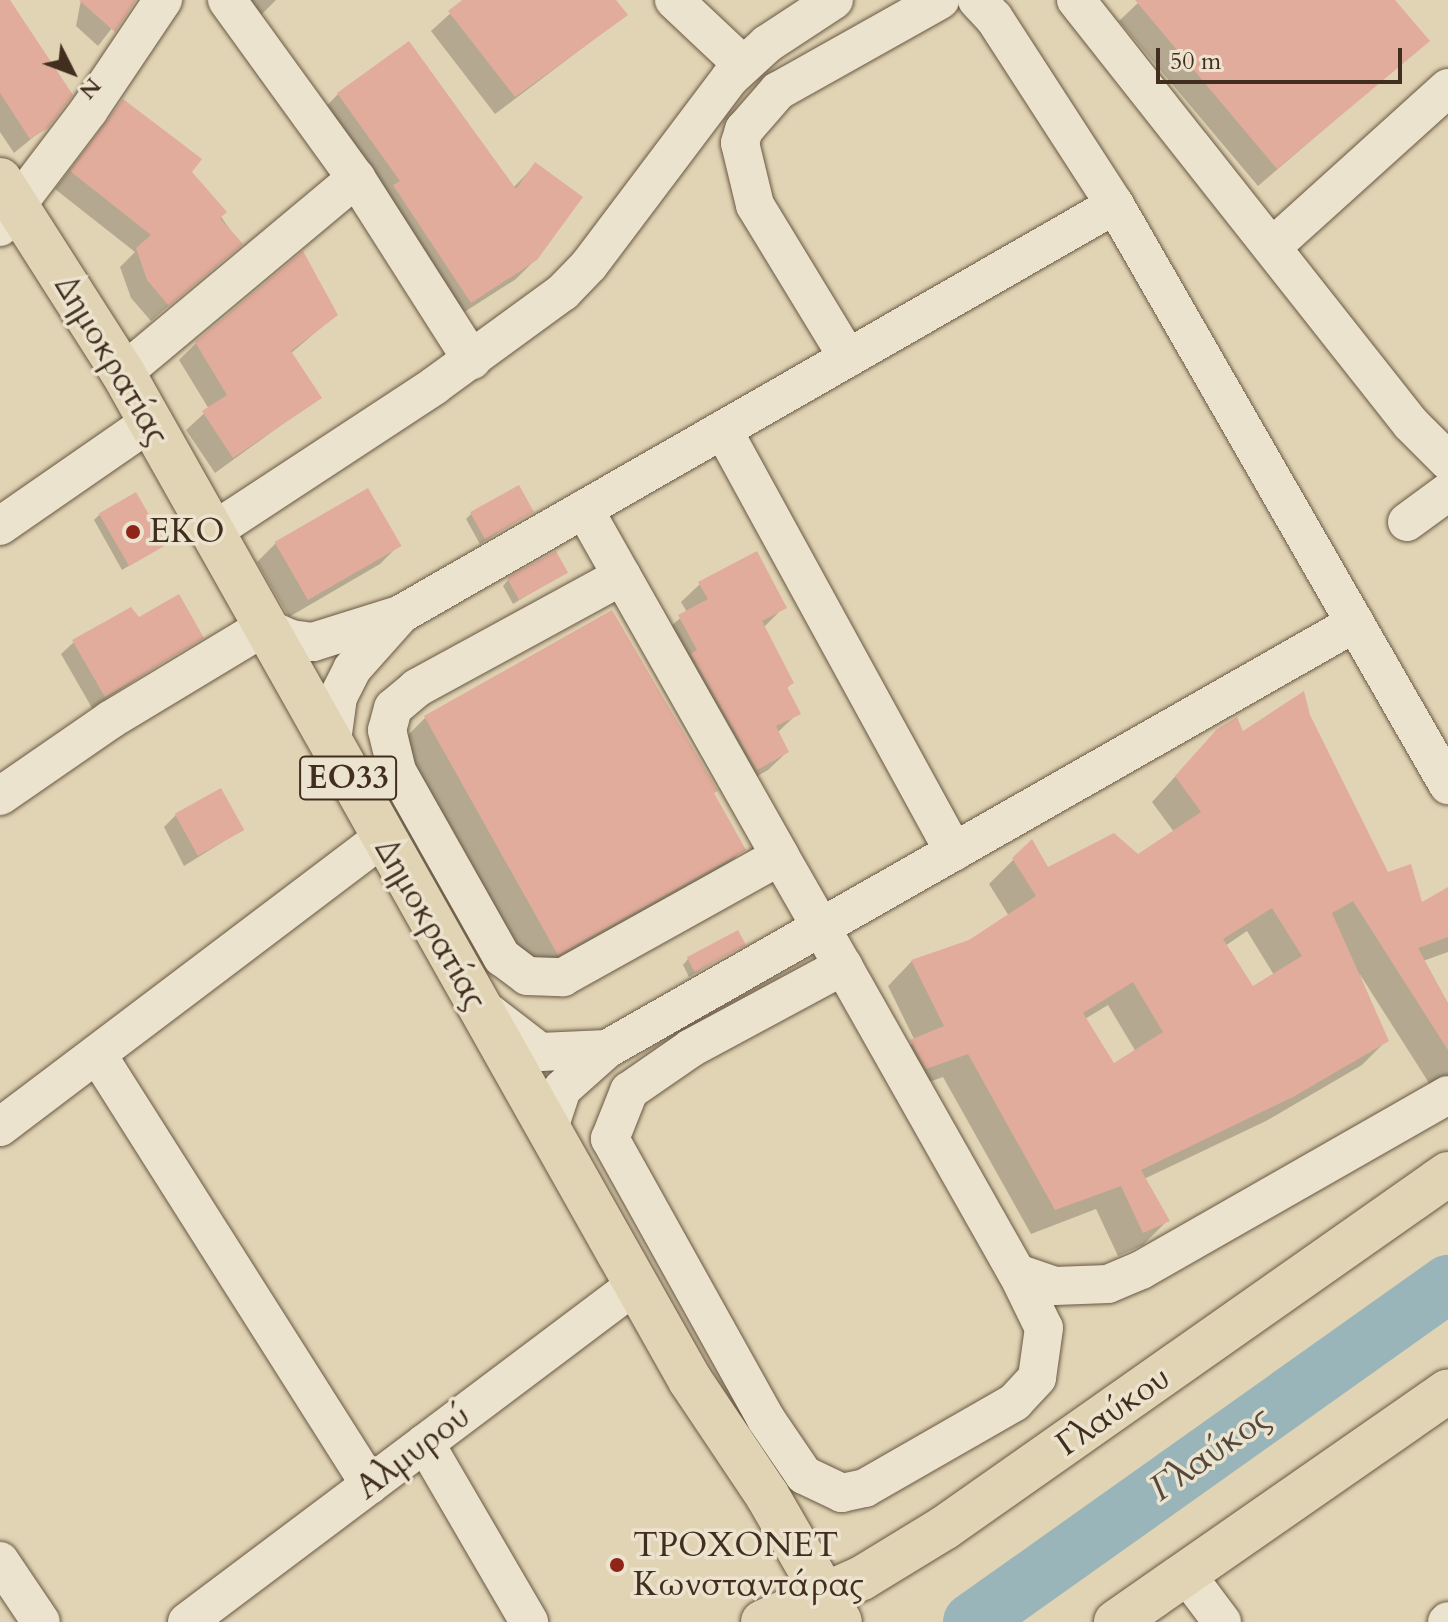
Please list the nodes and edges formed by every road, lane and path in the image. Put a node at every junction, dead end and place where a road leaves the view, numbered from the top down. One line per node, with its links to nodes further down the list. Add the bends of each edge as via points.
1 (163, 0): 11 (street)
2 (227, 0): 10 (street)
3 (674, 0): 8 (street)
4 (834, 0): 8 (street)
5 (940, 0): 14 (street, via 778,91 744,130 740,143 755,205)
6 (977, 0): 12 (street, via 994,18)
7 (1076, 0): 13 (street)
8 (743, 65): 15 (street, via 576,280)
9 (1448, 88): 13 (street)
10 (356, 178): 15 (street); 16 (street)
11 (6, 205): 16 (main road, Δημοκρατίας / ΕΟ33)
12 (1115, 205): 14 (street); 27 (street)
13 (1272, 247): 19 (street, via 1411,424)
14 (848, 358): 18 (street)
15 (472, 360): 24 (street)
16 (123, 373): 17 (main road, Δημοκρατίας / ΕΟ33)
17 (150, 422): 23 (street); 24 (main road, Δημοκρατίας / ΕΟ33)
18 (723, 430): 21 (street); 33 (street)
19 (1448, 461)
20 (1448, 492): 22 (street)
21 (584, 509): 25 (street); 26 (street)
22 (1407, 522)
23 (0, 526)
24 (212, 532): 28 (main road, Δημοκρατίας / ΕΟ33)
25 (622, 576): 34 (street); 34 (street, via 417,688 393,708 387,730 397,771 512,969 543,979 563,977)
26 (401, 614): 28 (street, via 313,642); 29 (street, via 352,669 338,697)
27 (1355, 623): 30 (street); 33 (street)
28 (264, 627): 29 (main road, Δημοκρατίας / ΕΟ33); 31 (street, via 110,720)
29 (331, 748): 32 (main road, Δημοκρατίας / ΕΟ33)
30 (1448, 785)
31 (0, 796)
32 (381, 839): 37 (main road, Δημοκρατίας / ΕΟ33); 39 (street)
33 (954, 852): 35 (street)
34 (780, 856): 35 (street)
35 (821, 927): 36 (street); 38 (street)
36 (843, 966): 44 (street); 44 (street, via 691,1048 629,1091 610,1139 766,1419 804,1475 842,1493 865,1488 1015,1402 1037,1378 1044,1341 1044,1328)
37 (466, 985): 38 (street, via 496,1021 533,1048 558,1053); 42 (main road, Δημοκρατίας / ΕΟ33)
38 (607, 1049): 42 (street, via 562,1089)
39 (97, 1054): 41 (street); 48 (street)
40 (1448, 1095): 44 (street, via 1108,1284 1055,1286)
41 (0, 1127)
42 (549, 1128): 45 (main road, Δημοκρατίας / ΕΟ33)
43 (1448, 1174): 51 (main road, Γλαύκου, via 993,1495)
44 (1017, 1273)
45 (638, 1283): 47 (street, Αλμυρού); 51 (main road, Δημοκρατίας / ΕΟ33, via 690,1380 767,1495)
46 (1448, 1391): 50 (main road)
47 (425, 1443): 48 (street, Αλμυρού); 54 (street)
48 (370, 1485): 53 (street, Αλμυρού)
49 (0, 1561): 52 (street)
50 (1186, 1574): 55 (main road); 56 (street)
51 (806, 1614)
52 (41, 1622)
53 (187, 1622)
54 (529, 1622)
55 (1116, 1622)
56 (1222, 1622)

